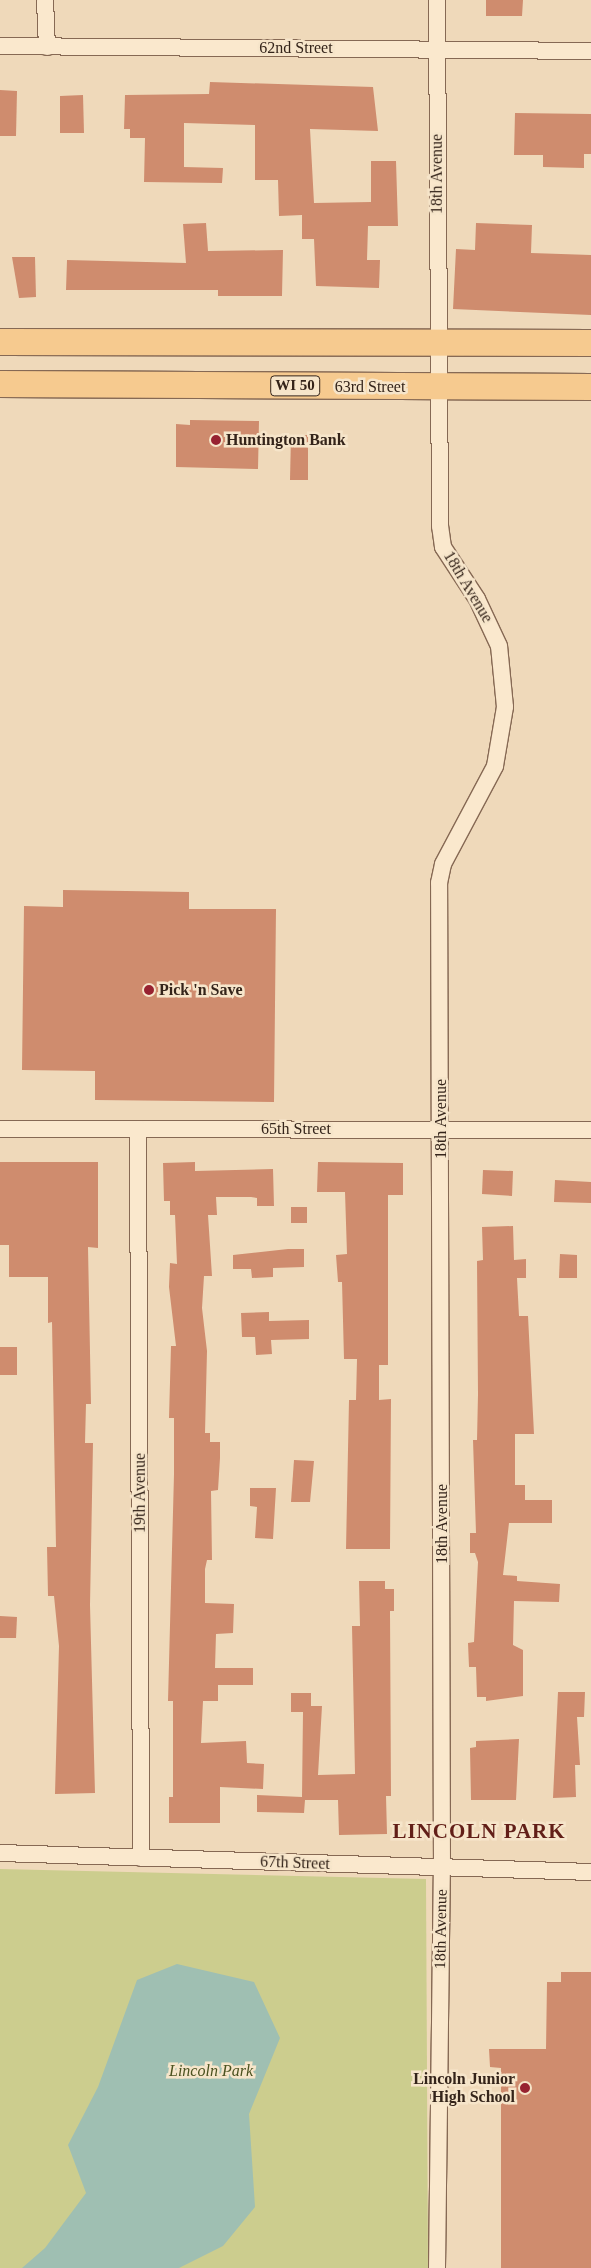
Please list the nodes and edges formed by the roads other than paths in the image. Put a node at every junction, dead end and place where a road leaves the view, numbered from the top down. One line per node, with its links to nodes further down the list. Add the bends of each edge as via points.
1 (46, 0): 4 (street)
2 (437, 0): 5 (street, 18th Avenue)
3 (0, 46): 4 (street, 62nd Street)
4 (46, 47): 5 (street, 62nd Street)
5 (438, 48): 6 (street, 62nd Street); 9 (street, 18th Avenue)
6 (590, 51)
7 (0, 342): 9 (main road)
8 (591, 343): 9 (main road)
9 (437, 344): 11 (street, 18th Avenue)
10 (0, 384): 11 (main road, 63rd Street / WI 50)
11 (438, 387): 12 (main road, 63rd Street / WI 50); 13 (street, 18th Avenue, via 443,547 493,631 504,676 505,707 495,766 443,864 439,884)
12 (591, 387)
13 (441, 1128): 15 (street, 65th Street); 16 (street, 65th Street); 19 (street, 18th Avenue)
14 (0, 1129): 15 (street, 65th Street)
15 (138, 1129): 18 (street, 19th Avenue)
16 (591, 1130)
17 (0, 1853): 18 (street, 67th Street)
18 (141, 1858): 19 (street, 67th Street)
19 (442, 1868): 20 (street, 67th Street); 21 (street, 18th Avenue)
20 (591, 1872)
21 (437, 2268)

